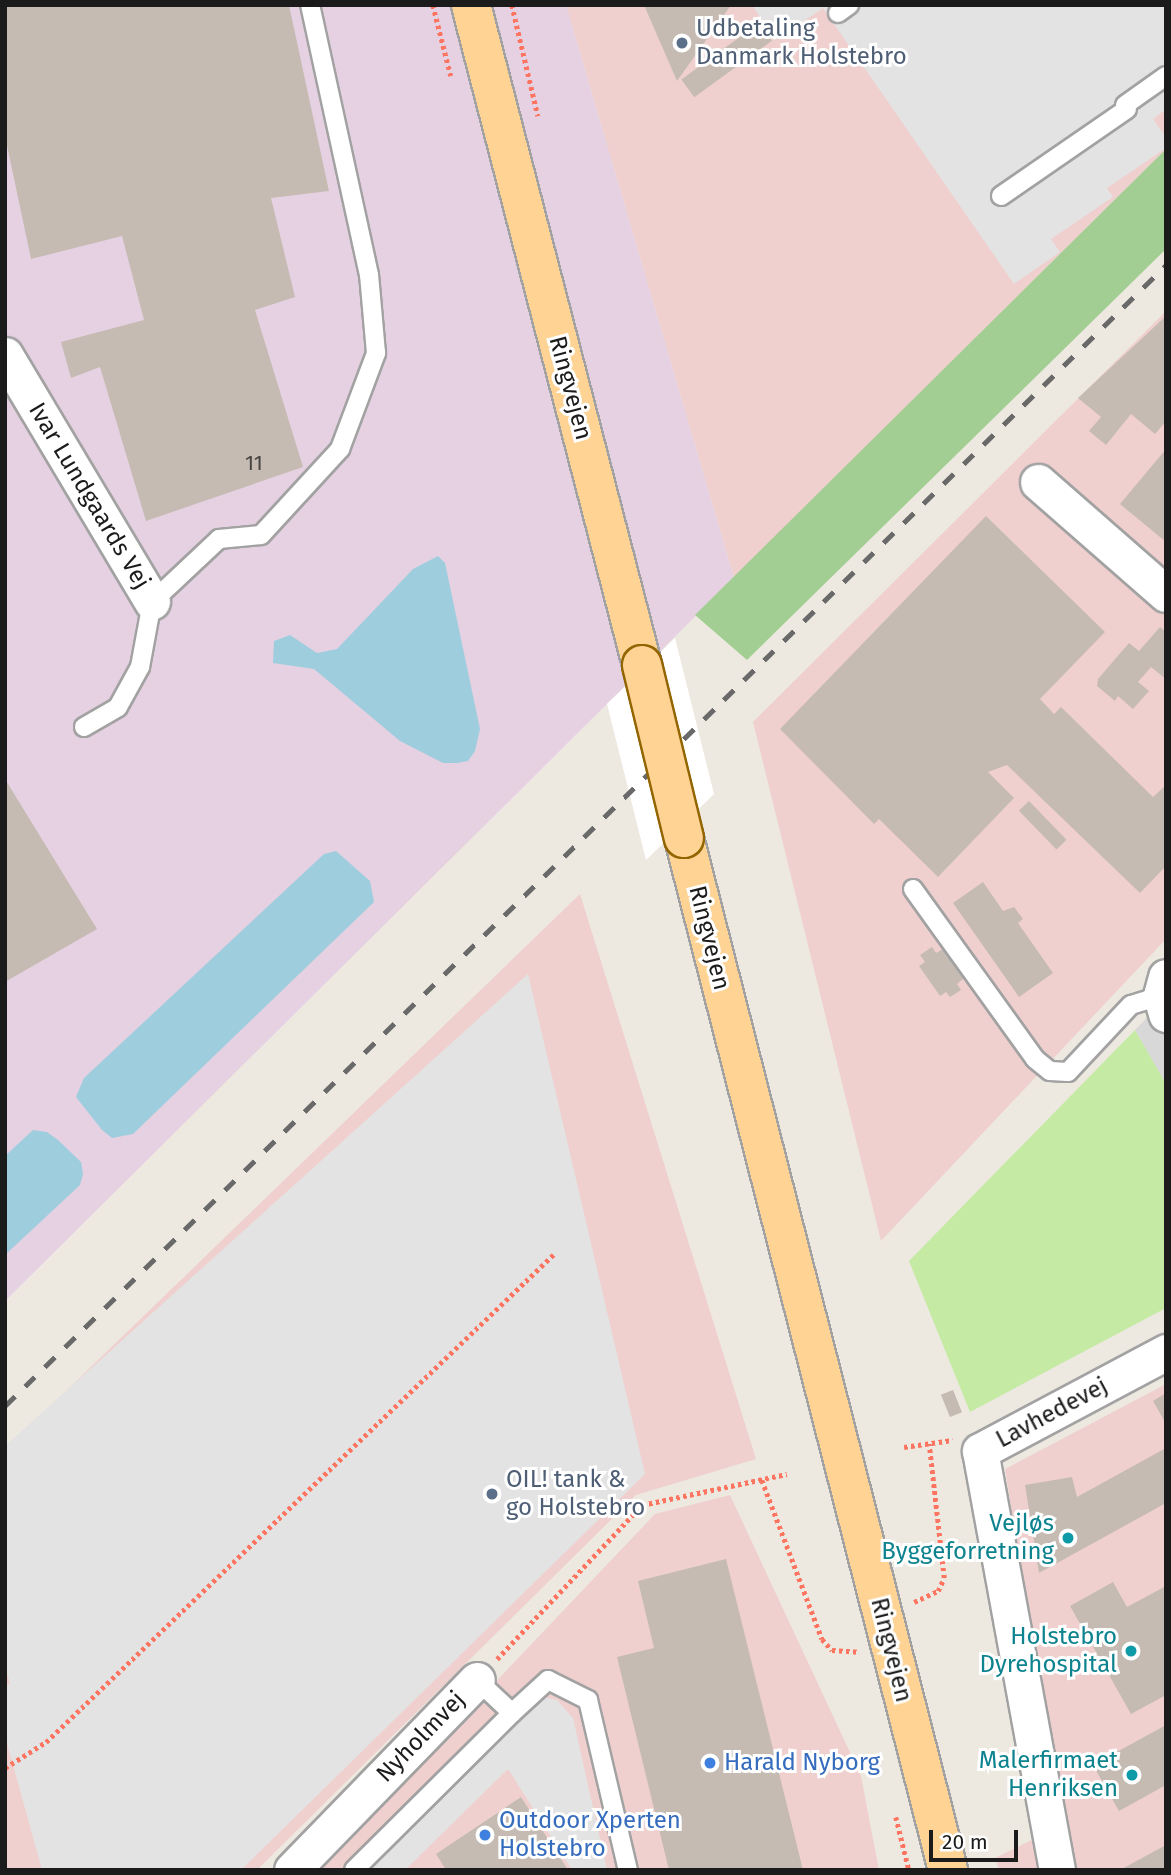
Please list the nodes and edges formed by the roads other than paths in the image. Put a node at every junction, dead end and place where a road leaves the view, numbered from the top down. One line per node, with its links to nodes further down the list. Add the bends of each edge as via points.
1 (310, 5): 8 (lane, via 369,275 376,353 340,449 261,535 219,539)
2 (471, 5): 18 (main road, Ringvejen, bridge)
3 (1166, 76): 4 (lane)
4 (1001, 196)
5 (5, 355): 8 (street, Ivar Lundgaards Vej)
6 (1038, 482): 7 (street)
7 (1166, 594)
8 (152, 602): 9 (lane, via 140,667 118,707)
9 (84, 727)
10 (913, 889): 11 (lane, via 1035,1059 1051,1071 1068,1072 1132,1006)
11 (1164, 996)
12 (1166, 1352): 19 (street, Lavhedevej, via 981,1451)
13 (477, 1680): 14 (lane, Nyholmvej); 15 (street, Nyholmvej)
14 (512, 1713): 16 (lane); 17 (lane, via 548,1680 588,1700)
15 (292, 1870)
16 (354, 1870)
17 (628, 1870)
18 (948, 1870)
19 (1057, 1870)

